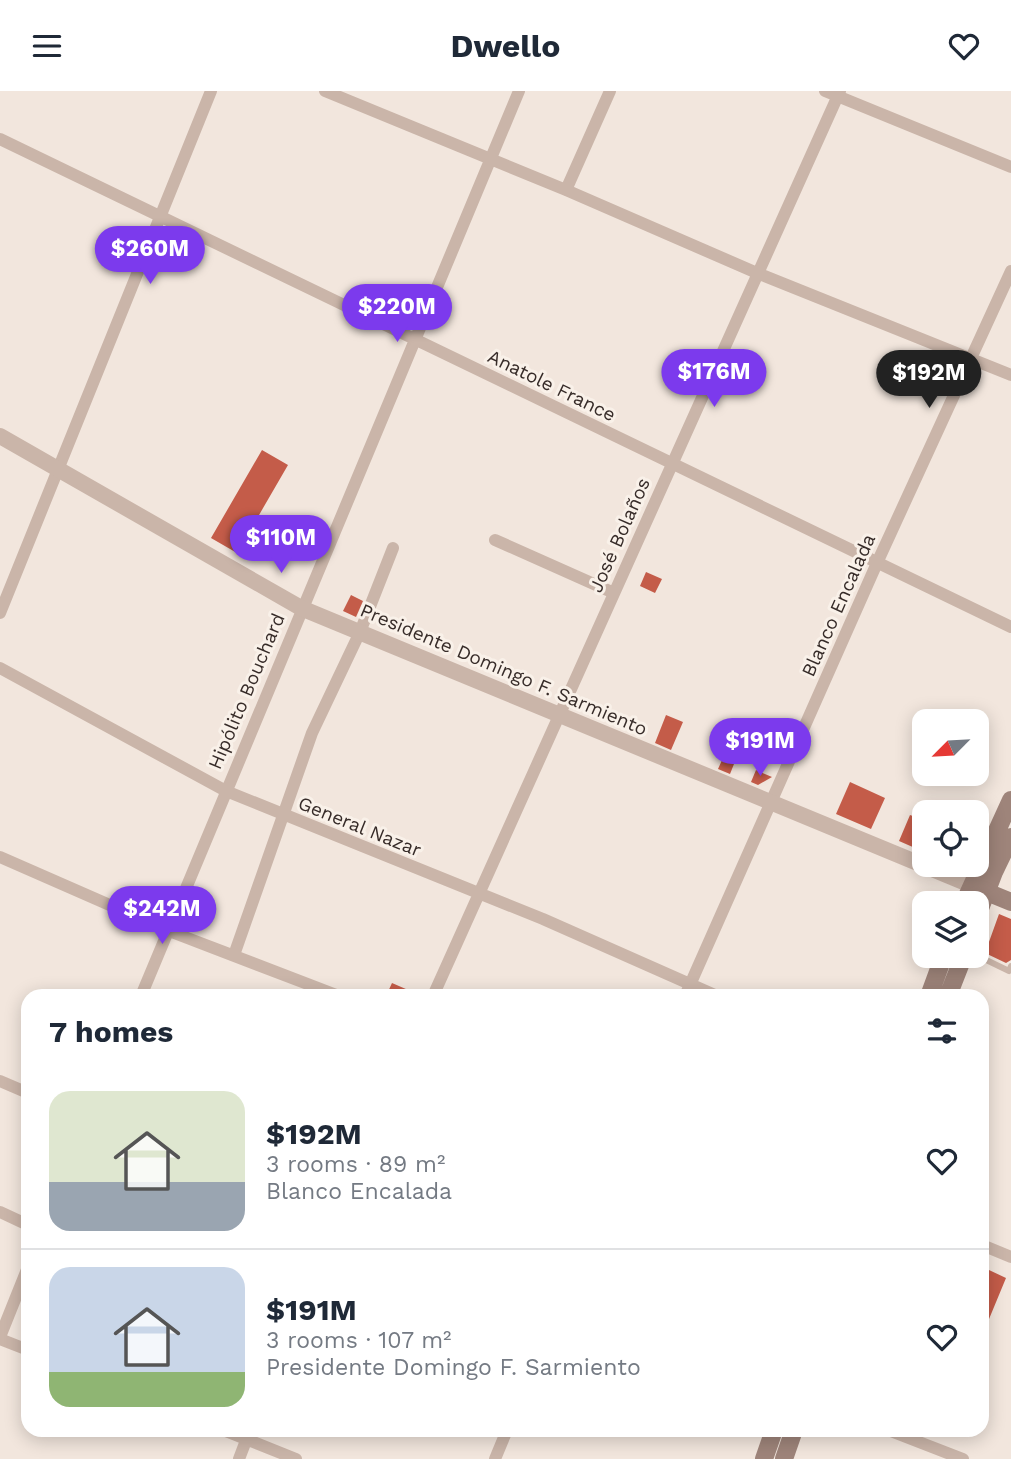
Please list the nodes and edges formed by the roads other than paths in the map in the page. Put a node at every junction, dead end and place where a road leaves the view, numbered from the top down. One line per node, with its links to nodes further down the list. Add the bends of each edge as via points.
1 (211, 91): 11 (street)
2 (325, 91): 8 (street)
3 (519, 91): 8 (street, Hipólito Bouchard)
4 (610, 91): 10 (street)
5 (825, 91): 6 (street)
6 (839, 94): 9 (street); 13 (street, José Bolaños)
7 (0, 139): 11 (street, Anatole France)
8 (489, 160): 10 (street); 14 (street, Hipólito Bouchard)
9 (1011, 167)
10 (566, 191): 13 (street)
11 (160, 217): 14 (street, Anatole France); 19 (street)
12 (1011, 271): 15 (street, Blanco Encalada)
13 (757, 273): 15 (street); 18 (street, José Bolaños)
14 (416, 341): 18 (street, Anatole France); 24 (street, Hipólito Bouchard)
15 (971, 358): 16 (street); 22 (street, Blanco Encalada)
16 (1011, 375)
17 (0, 436): 19 (street, Presidente Domingo F. Sarmiento)
18 (671, 464): 22 (street, Anatole France); 23 (street, José Bolaños)
19 (59, 470): 24 (street, Presidente Domingo F. Sarmiento); 25 (street)
20 (495, 540): 23 (street)
21 (393, 548): 27 (street)
22 (877, 563): 26 (street, Anatole France); 32 (street, Blanco Encalada)
23 (614, 593): 29 (street, José Bolaños)
24 (302, 608): 27 (street, Presidente Domingo F. Sarmiento); 30 (street, Hipólito Bouchard)
25 (0, 613)
26 (1011, 627)
27 (360, 632): 29 (street, Presidente Domingo F. Sarmiento); 33 (street, via 312,733)
28 (0, 668): 30 (street, General Nazar)
29 (560, 715): 32 (street, Presidente Domingo F. Sarmiento); 39 (street, José Bolaños)
30 (226, 791): 33 (street, General Nazar); 41 (street, Hipólito Bouchard)
31 (1011, 800): 36 (main road)
32 (770, 802): 36 (street, Presidente Domingo F. Sarmiento); 51 (street, Blanco Encalada)
33 (281, 814): 39 (street, General Nazar); 42 (street)
34 (1011, 837): 36 (main road)
35 (0, 857): 41 (street)
36 (979, 888): 37 (main road); 38 (main road); 40 (main road, Presidente Domingo F. Sarmiento)
37 (976, 891)
38 (979, 891)
39 (477, 894): 49 (street, José Bolaños); 50 (street, General Nazar, via 543,919)
40 (1011, 902)
41 (169, 931): 42 (street); 47 (street, Hipólito Bouchard)
42 (234, 955): 48 (street)
43 (989, 961): 44 (lane, via 1009,971)
44 (1011, 966)
45 (939, 968): 52 (main road)
46 (959, 968): 53 (main road)
47 (144, 989)
48 (322, 989)
49 (436, 989)
50 (686, 989)
51 (688, 989)
52 (932, 989)
53 (951, 989)
54 (0, 1081): 55 (street)
55 (21, 1090)
56 (0, 1212): 57 (street)
57 (21, 1221)
58 (989, 1248): 59 (street)
59 (1011, 1257)
60 (21, 1285): 61 (street)
61 (0, 1338): 62 (street)
62 (21, 1347)
63 (247, 1437): 70 (street)
64 (254, 1437): 71 (street)
65 (504, 1437): 72 (street)
66 (772, 1437): 69 (main road)
67 (792, 1437): 73 (main road)
68 (906, 1437): 74 (street)
69 (765, 1456)
70 (239, 1459)
71 (296, 1459)
72 (495, 1459)
73 (784, 1459)
74 (963, 1459)

